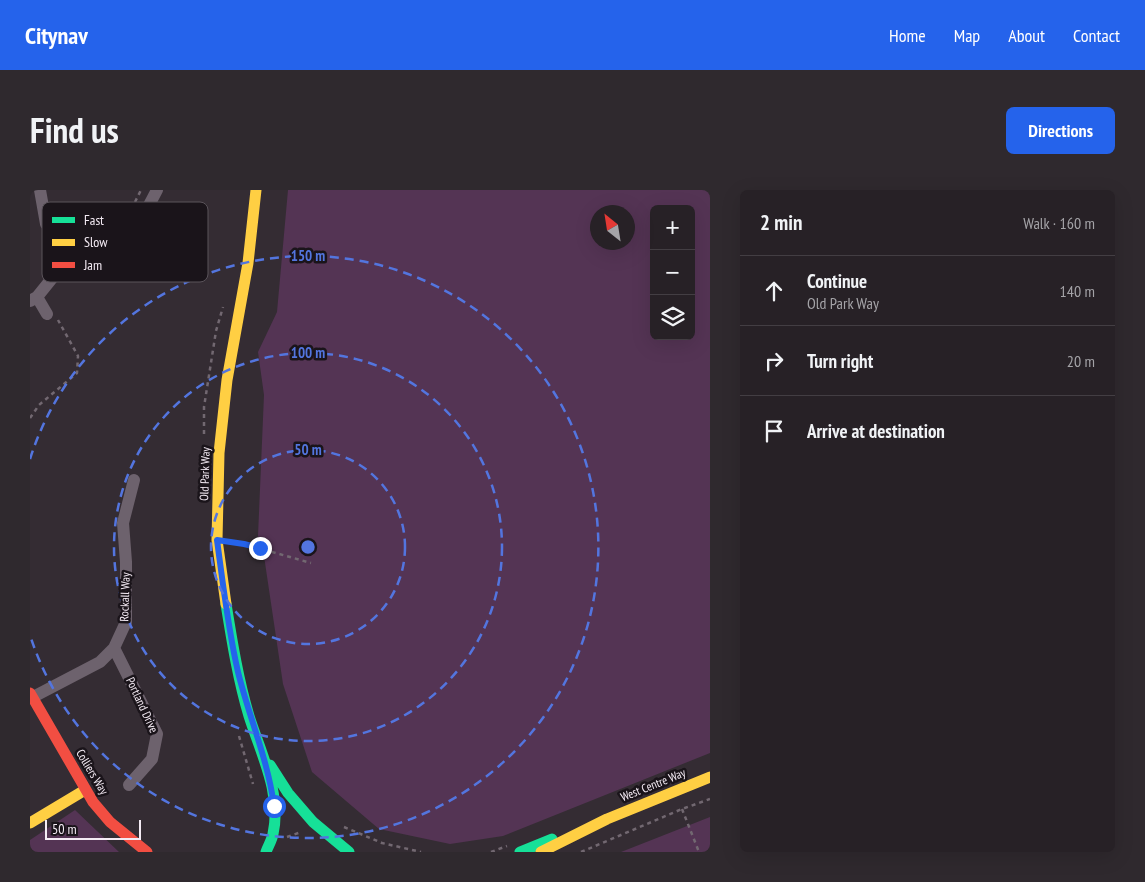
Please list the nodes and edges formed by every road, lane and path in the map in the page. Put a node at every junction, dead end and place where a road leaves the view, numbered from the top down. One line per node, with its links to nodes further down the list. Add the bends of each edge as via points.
1 (157, 190): 3 (street)
2 (256, 190): 9 (main road, Old Park Way, via 248,263 227,380 219,452)
3 (151, 202)
4 (48, 282): 5 (street)
5 (33, 299): 6 (street)
6 (47, 314): 7 (path, via 54,313 78,356 77,372 39,405)
7 (30, 418)
8 (134, 480): 11 (street, Rockall Way, via 123,523 126,622)
9 (217, 540): 10 (path, via 244,544); 13 (main road, Old Park Way, via 233,650 249,716)
10 (311, 563)
11 (114, 648): 12 (street, Rockall Way, via 100,662); 15 (street, Portland Drive, via 157,734 152,759)
12 (31, 695): 16 (main road, Colliers Way)
13 (264, 756): 22 (main road, Old Park Way, via 275,819 273,836); 23 (main road, Old Park Way, via 305,813)
14 (710, 777): 19 (main road, West Centre Way)
15 (129, 785)
16 (85, 790): 20 (main road); 21 (main road, Colliers Way, via 110,822)
17 (710, 799): 18 (path)
18 (682, 809): 26 (path); 27 (path)
19 (607, 819): 24 (main road, West Centre Way); 25 (main road, West Centre Way)
20 (30, 823)
21 (147, 852)
22 (266, 852)
23 (349, 852)
24 (520, 852)
25 (540, 852)
26 (581, 852)
27 (699, 852)

